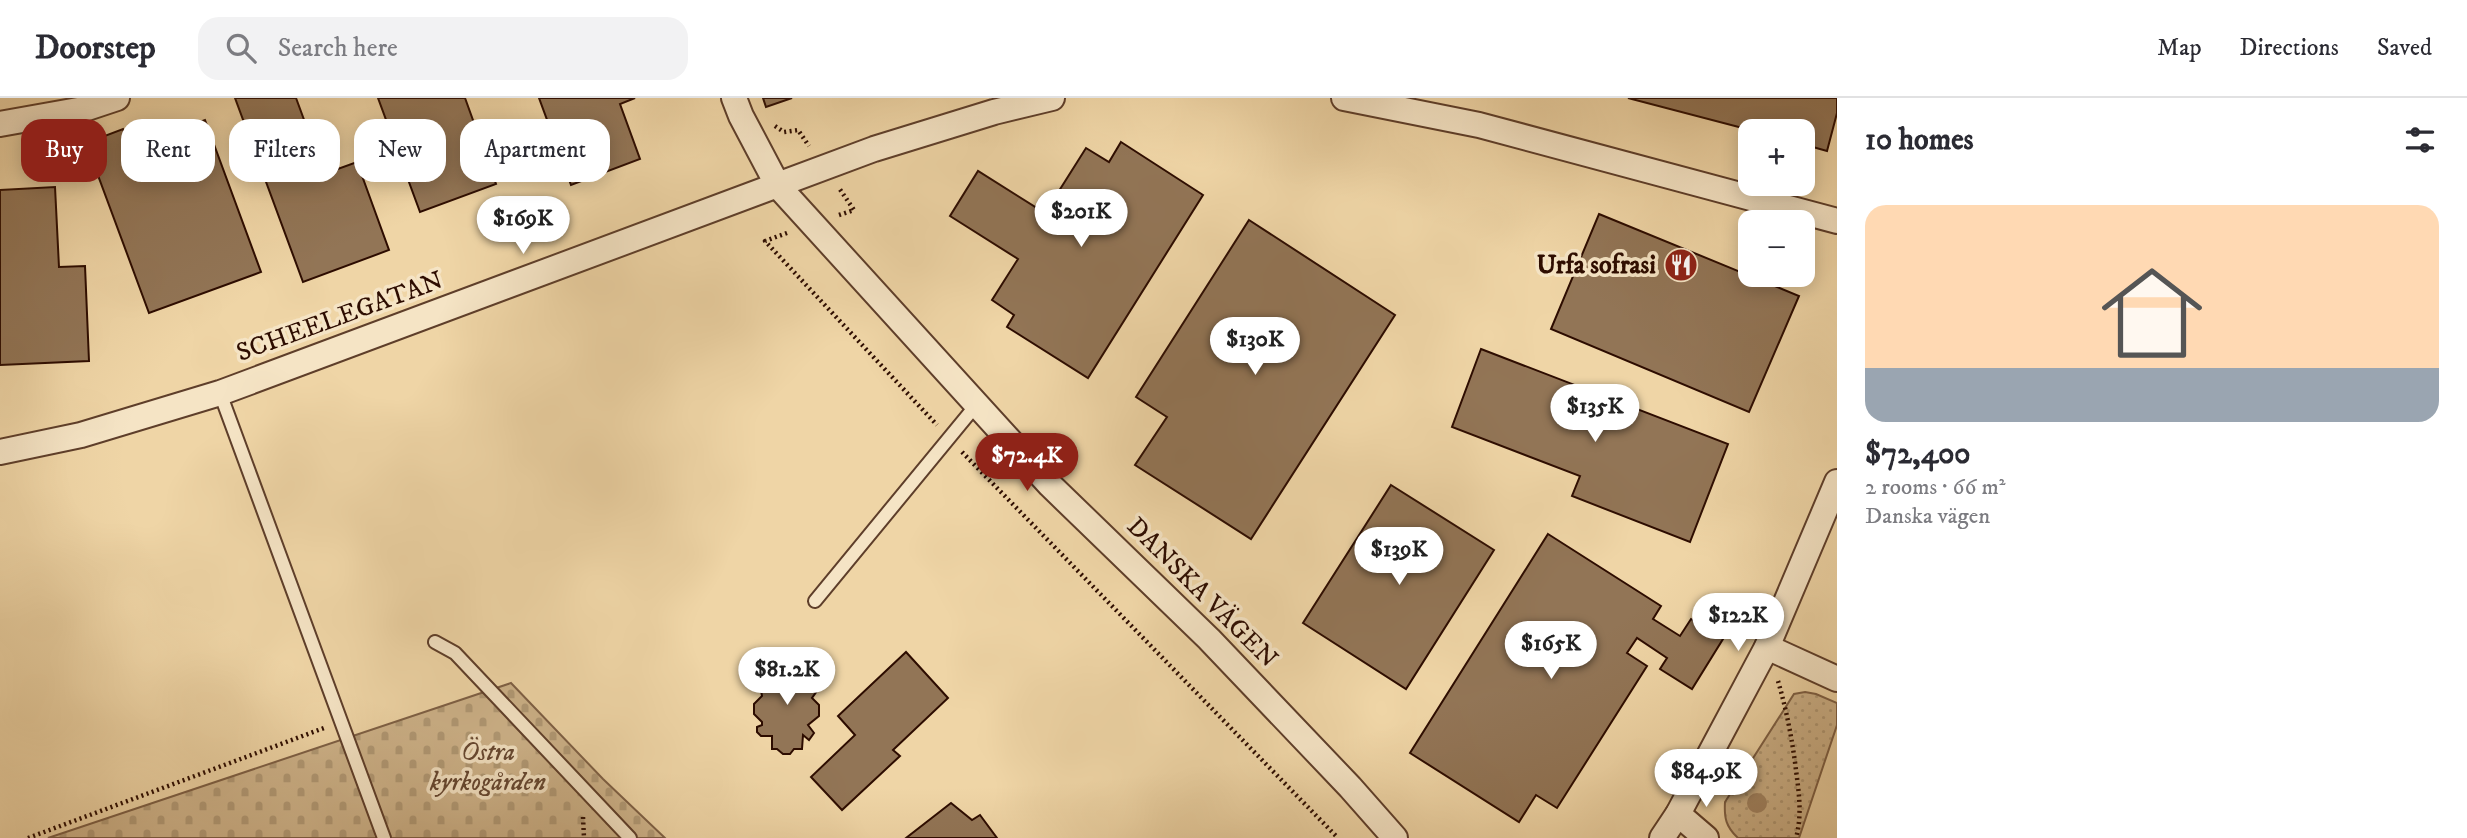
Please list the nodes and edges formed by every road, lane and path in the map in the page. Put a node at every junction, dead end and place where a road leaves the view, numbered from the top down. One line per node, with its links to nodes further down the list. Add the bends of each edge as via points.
1 (117, 98): 5 (street, via 84,109)
2 (734, 98): 6 (street, DANSKA VÄGEN)
3 (1052, 98): 6 (street, SCHEELEGATAN, via 874,149)
4 (1344, 98): 7 (street, via 1479,125)
5 (0, 124)
6 (778, 186): 8 (street, SCHEELEGATAN); 9 (street, DANSKA VÄGEN)
7 (1837, 220)
8 (220, 393): 10 (street, SCHEELEGATAN, via 81,435); 16 (lane)
9 (977, 404): 12 (lane); 21 (street, DANSKA VÄGEN, via 1050,485 1209,639)
10 (0, 452)
11 (1837, 482): 14 (street)
12 (815, 601)
13 (435, 642): 20 (lane, via 455,653)
14 (1767, 647): 15 (street); 17 (street); 24 (path, via 1794,743 1800,817)
15 (1837, 679)
16 (342, 722): 18 (path); 19 (lane)
17 (1678, 814): 22 (street); 23 (street)
18 (28, 838)
19 (384, 838)
20 (630, 838)
21 (1395, 838)
22 (1662, 838)
23 (1706, 838)
24 (1796, 838)

